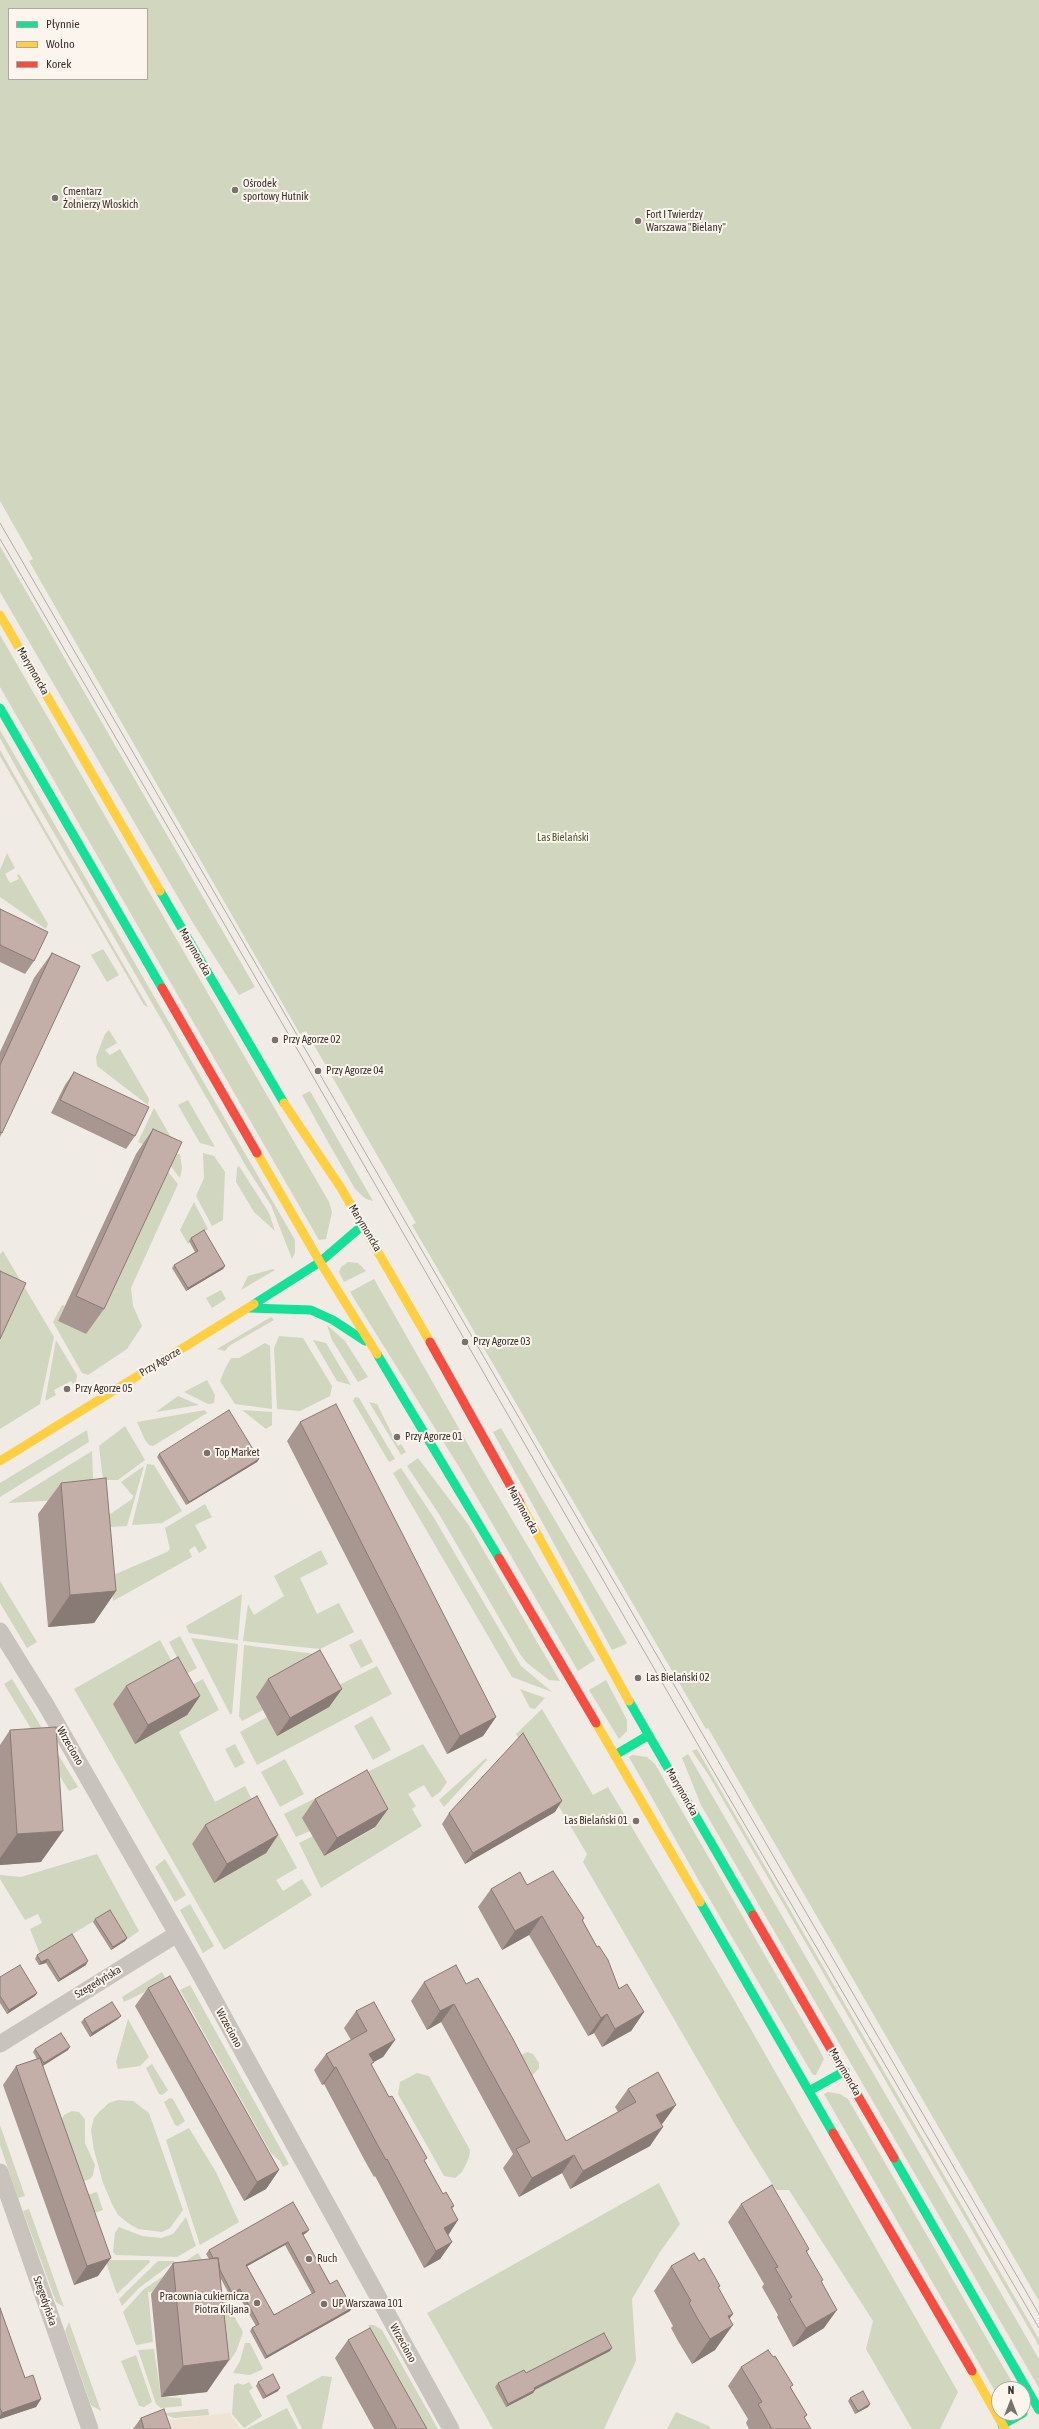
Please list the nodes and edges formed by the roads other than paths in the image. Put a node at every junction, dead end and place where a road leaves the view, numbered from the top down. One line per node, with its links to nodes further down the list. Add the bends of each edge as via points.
1 (0, 615): 3 (main road, Marymoncka, via 276,1090)
2 (0, 708): 4 (main road)
3 (363, 1225): 4 (main road, Przy Agorze); 9 (main road, Marymoncka)
4 (320, 1262): 5 (main road, Przy Agorze); 6 (main road)
5 (249, 1308): 6 (main road, via 311,1310 333,1320); 7 (main road, Przy Agorze)
6 (370, 1345): 10 (main road, via 443,1461)
7 (0, 1461)
8 (0, 1631): 11 (street, Wrzeciono, via 46,1705)
9 (649, 1735): 10 (main road); 13 (main road, Marymoncka)
10 (615, 1755): 14 (main road)
11 (176, 1934): 12 (street, Szegedyńska); 20 (street, Wrzeciono)
12 (0, 2044)
13 (845, 2071): 14 (main road); 16 (main road, Marymoncka)
14 (809, 2091): 18 (main road)
15 (0, 2172): 19 (street, Szegedyńska)
16 (1038, 2408)
17 (1012, 2421): 18 (main road)
18 (1003, 2427)
19 (90, 2429)
20 (452, 2429)

